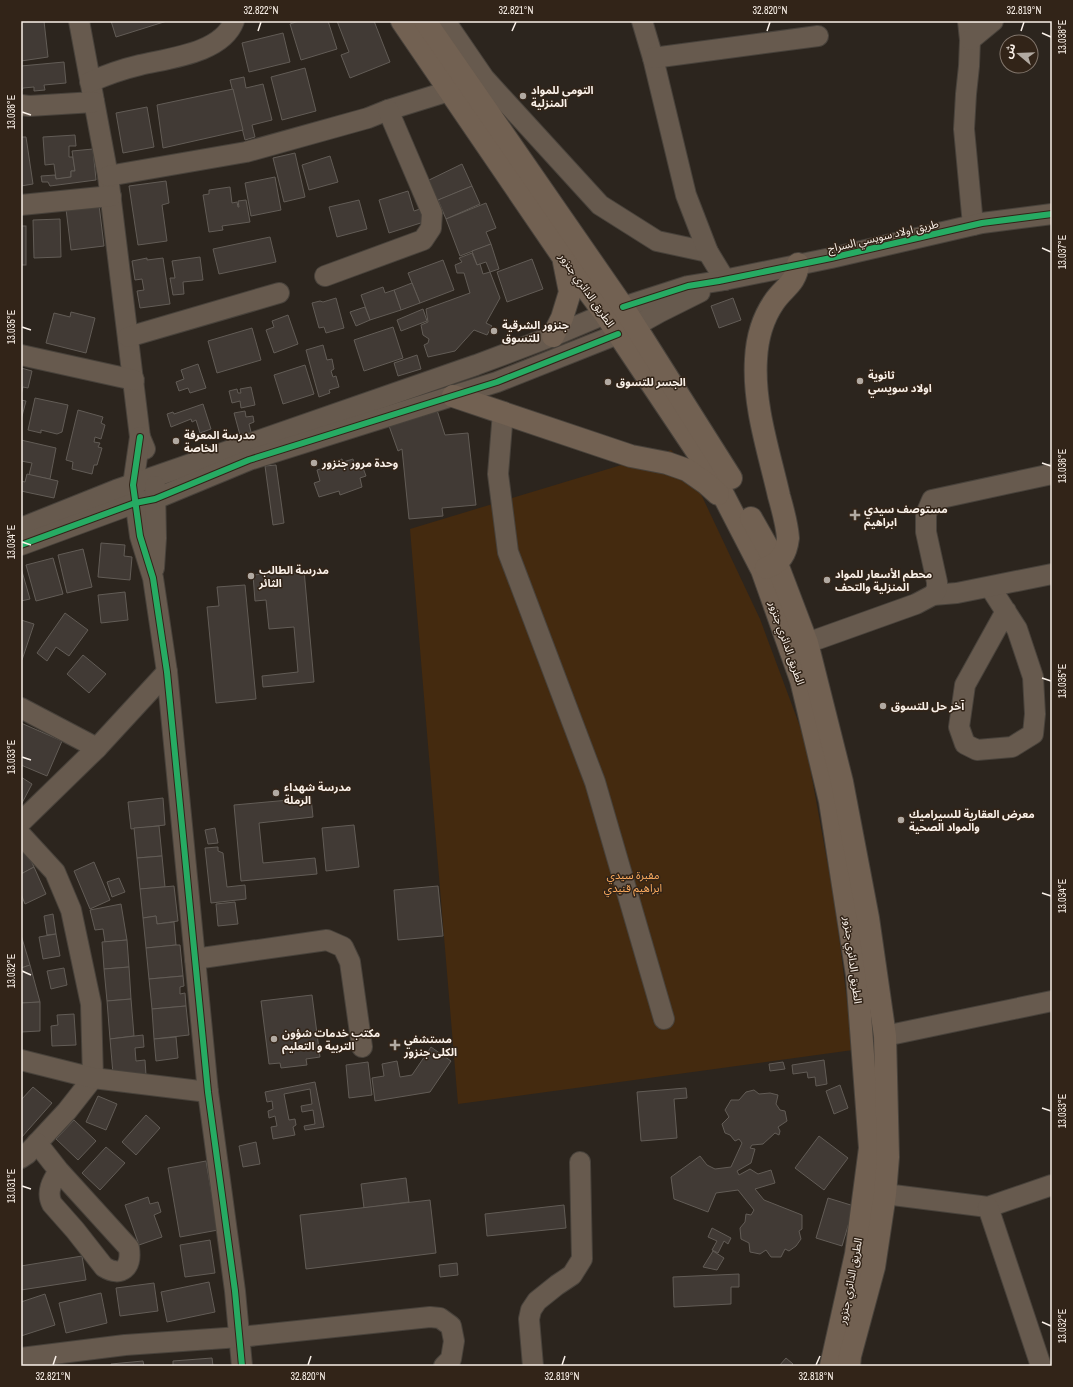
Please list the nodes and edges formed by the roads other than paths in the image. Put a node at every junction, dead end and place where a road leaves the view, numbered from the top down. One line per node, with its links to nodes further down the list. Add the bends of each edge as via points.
1 (79, 21): 11 (street)
2 (234, 21): 11 (street, via 232,29 221,40 205,48 114,72)
3 (402, 21): 12 (main road, الطريق الدائري جنزور)
4 (425, 21): 12 (main road, الطريق الدائري جنزور)
5 (445, 21): 21 (street, via 484,78 600,205 656,241)
6 (642, 21): 10 (street)
7 (993, 21): 8 (street)
8 (969, 31): 20 (street, via 964,129)
9 (818, 36): 10 (street)
10 (653, 58): 21 (street, via 686,195)
11 (90, 82): 13 (street)
12 (459, 87): 15 (street); 22 (main road, الطريق الدائري جنزور); 27 (main road, الطريق الدائري جنزور, via 507,141)
13 (94, 102): 14 (street); 16 (street)
14 (21, 105)
15 (388, 110): 16 (street, via 246,152); 24 (street, via 432,213 431,228 423,240)
16 (108, 176): 17 (street)
17 (111, 196): 18 (street); 30 (street)
18 (21, 205)
19 (1052, 214): 20 (street, طريق اولاد سويسي السراج)
20 (973, 225): 23 (street, طريق اولاد سويسي السراج)
21 (708, 252): 25 (street)
22 (563, 257): 27 (main road, الطريق الدائري جنزور); 29 (main road, via 570,292)
23 (798, 264): 25 (street, طريق اولاد سويسي السراج); 47 (main road, via 796,277 775,300 766,317 756,359 756,385 760,410 788,532 786,549)
24 (324, 276)
25 (722, 281): 27 (street, via 688,286); 28 (street)
26 (279, 293): 30 (street)
27 (614, 311): 28 (main road, الطريق الدائري جنزور); 29 (street)
28 (627, 330): 34 (street, via 497,382); 41 (main road, الطريق الدائري جنزور, via 714,477); 47 (main road, الطريق الدائري جنزور, via 727,470 754,524)
29 (553, 336): 32 (street)
30 (128, 337): 33 (street)
31 (21, 355): 33 (street)
32 (437, 378): 34 (street); 38 (street)
33 (134, 380): 36 (street)
34 (448, 398): 35 (main road); 40 (street, via 249,460)
35 (503, 412): 41 (main road, via 631,456 687,470 707,484); 61 (street, via 498,474 508,552 595,782)
36 (140, 437): 38 (street); 39 (street)
37 (1052, 474): 51 (street, via 932,500 926,514 926,532 937,582 937,589)
38 (155, 477): 39 (street); 40 (street)
39 (134, 494): 40 (street); 42 (street); 43 (street); 45 (street)
40 (155, 499): 49 (street)
41 (727, 504): 47 (main road, الطريق الدائري جنزور)
42 (103, 515): 45 (street, via 123,521); 46 (street)
43 (30, 518): 44 (street)
44 (21, 528)
45 (140, 536): 49 (street)
46 (21, 545)
47 (769, 567): 53 (main road, الطريق الدائري جنزور); 79 (main road, الطريق الدائري جنزور, via 801,680 830,801 857,975 870,1148 856,1254)
48 (1051, 576): 50 (street)
49 (153, 578): 54 (street)
50 (990, 587): 51 (street, via 957,594); 52 (street)
51 (933, 595): 53 (street, via 916,604)
52 (1006, 611): 52 (street, via 1017,629 1033,676 1033,734 1012,747 977,750 965,744 959,727 965,685)
53 (807, 643): 62 (main road, الطريق الدائري جنزور, via 842,782 868,918)
54 (167, 672): 56 (street); 59 (street)
55 (21, 708): 56 (street)
56 (97, 748): 57 (street)
57 (21, 822)
58 (21, 835): 65 (street, via 55,872 71,910 91,1004)
59 (195, 959): 63 (street, via 327,940 344,947 350,962); 66 (street)
60 (1052, 1002): 62 (street)
61 (664, 1019)
62 (885, 1036): 72 (main road, الطريق الدائري جنزور, via 888,1157)
63 (362, 1047)
64 (21, 1060): 65 (street)
65 (93, 1078): 66 (street); 67 (street)
66 (208, 1092): 74 (street)
67 (37, 1143): 68 (street); 70 (street)
68 (21, 1158)
69 (580, 1162): 78 (street, via 582,1259 572,1275 537,1301 531,1310 529,1319)
70 (59, 1171): 70 (street, via 129,1248 129,1264 124,1268 109,1271 104,1267 52,1204 50,1188)
71 (1052, 1185): 73 (street)
72 (886, 1194): 73 (street); 80 (main road, الطريق الدائري جنزور, via 874,1267)
73 (988, 1207): 81 (street)
74 (240, 1337): 75 (street, via 124,1345); 76 (street); 77 (street, via 440,1318 451,1326 454,1341 451,1358)
75 (21, 1358)
76 (242, 1366)
77 (444, 1366)
78 (533, 1366)
79 (831, 1366)
80 (849, 1366)
81 (1041, 1366)

